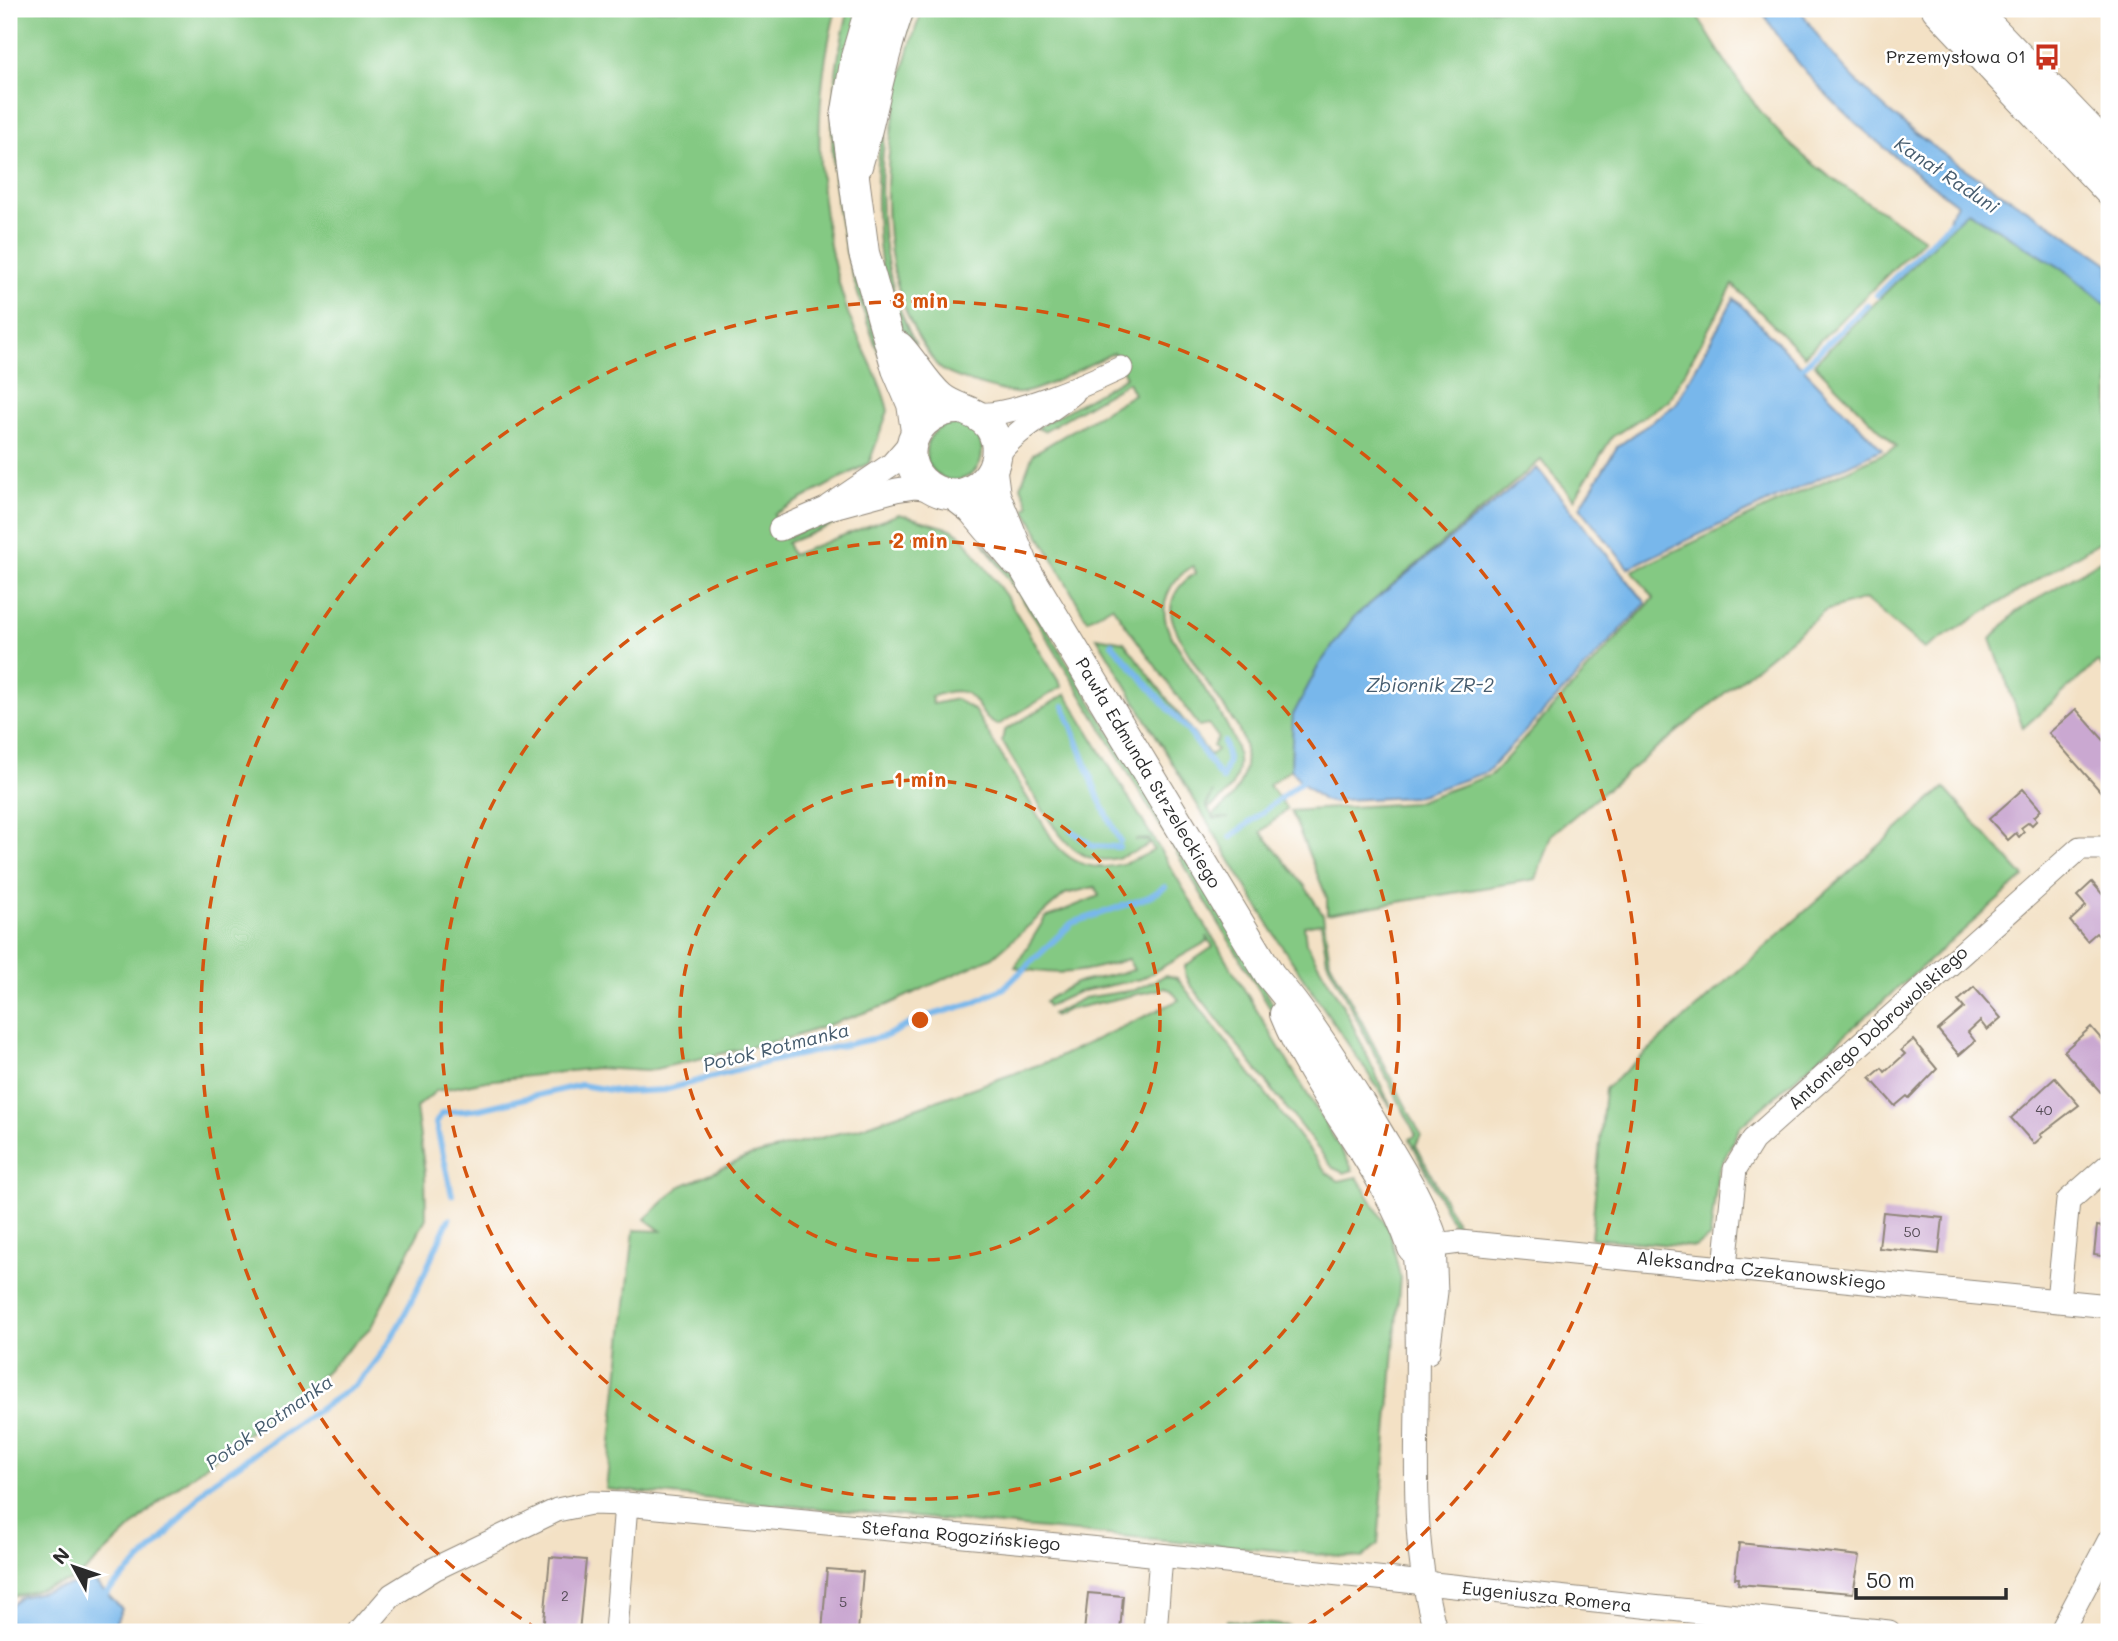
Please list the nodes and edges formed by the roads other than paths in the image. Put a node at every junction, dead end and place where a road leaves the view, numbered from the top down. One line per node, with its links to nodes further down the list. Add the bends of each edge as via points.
1 (870, 9): 6 (main road, via 846,117)
2 (899, 9): 6 (main road)
3 (1937, 9): 7 (main road)
4 (1973, 9): 5 (main road)
5 (2109, 150)
6 (855, 173): 8 (main road, via 864,253)
7 (2109, 191)
8 (891, 339): 11 (main road, via 934,391); 12 (main road, via 914,413)
9 (1121, 368): 10 (street)
10 (1078, 388): 11 (street, via 994,415); 13 (street, via 1014,436)
11 (967, 411): 12 (main road, via 941,410); 13 (main road, via 990,428 995,438)
12 (914, 436): 14 (main road, via 915,469); 15 (street, via 892,464)
13 (994, 465): 14 (main road, via 976,488); 17 (main road, Pawła Edmunda Strzeleckiego, via 995,495)
14 (944, 492): 15 (street, via 906,488); 17 (main road, Pawła Edmunda Strzeleckiego, via 972,509 996,542)
15 (826, 509): 16 (street)
16 (780, 529)
17 (1026, 571): 20 (main road, Pawła Edmunda Strzeleckiego, via 1270,975 1294,1034)
18 (2109, 852): 21 (street, Antoniego Dobrowolskiego, via 2106,848 2080,848 1753,1140 1735,1169)
19 (2109, 1165): 22 (street, via 2068,1201)
20 (1423, 1246): 21 (street, Aleksandra Czekanowskiego, via 1460,1242); 27 (street, Pawła Edmunda Strzeleckiego, via 1415,1476)
21 (1725, 1268): 22 (street, Aleksandra Czekanowskiego)
22 (2058, 1300): 23 (street, Aleksandra Czekanowskiego)
23 (2109, 1306)
24 (626, 1504): 26 (street, Stefana Rogozińskiego); 29 (street, Stefana Rogozińskiego, via 591,1503 557,1510 433,1569 379,1607); 30 (street)
25 (2109, 1541): 34 (street)
26 (1161, 1556): 27 (street, Stefana Rogozińskiego); 31 (street)
27 (1424, 1584): 28 (street, Eugeniusza Romera); 32 (street, Pawła Edmunda Strzeleckiego)
28 (1753, 1625): 33 (street, Eugeniusza Romera)
29 (360, 1632)
30 (616, 1632)
31 (1155, 1632)
32 (1436, 1632)
33 (1889, 1632)
34 (2061, 1632)

